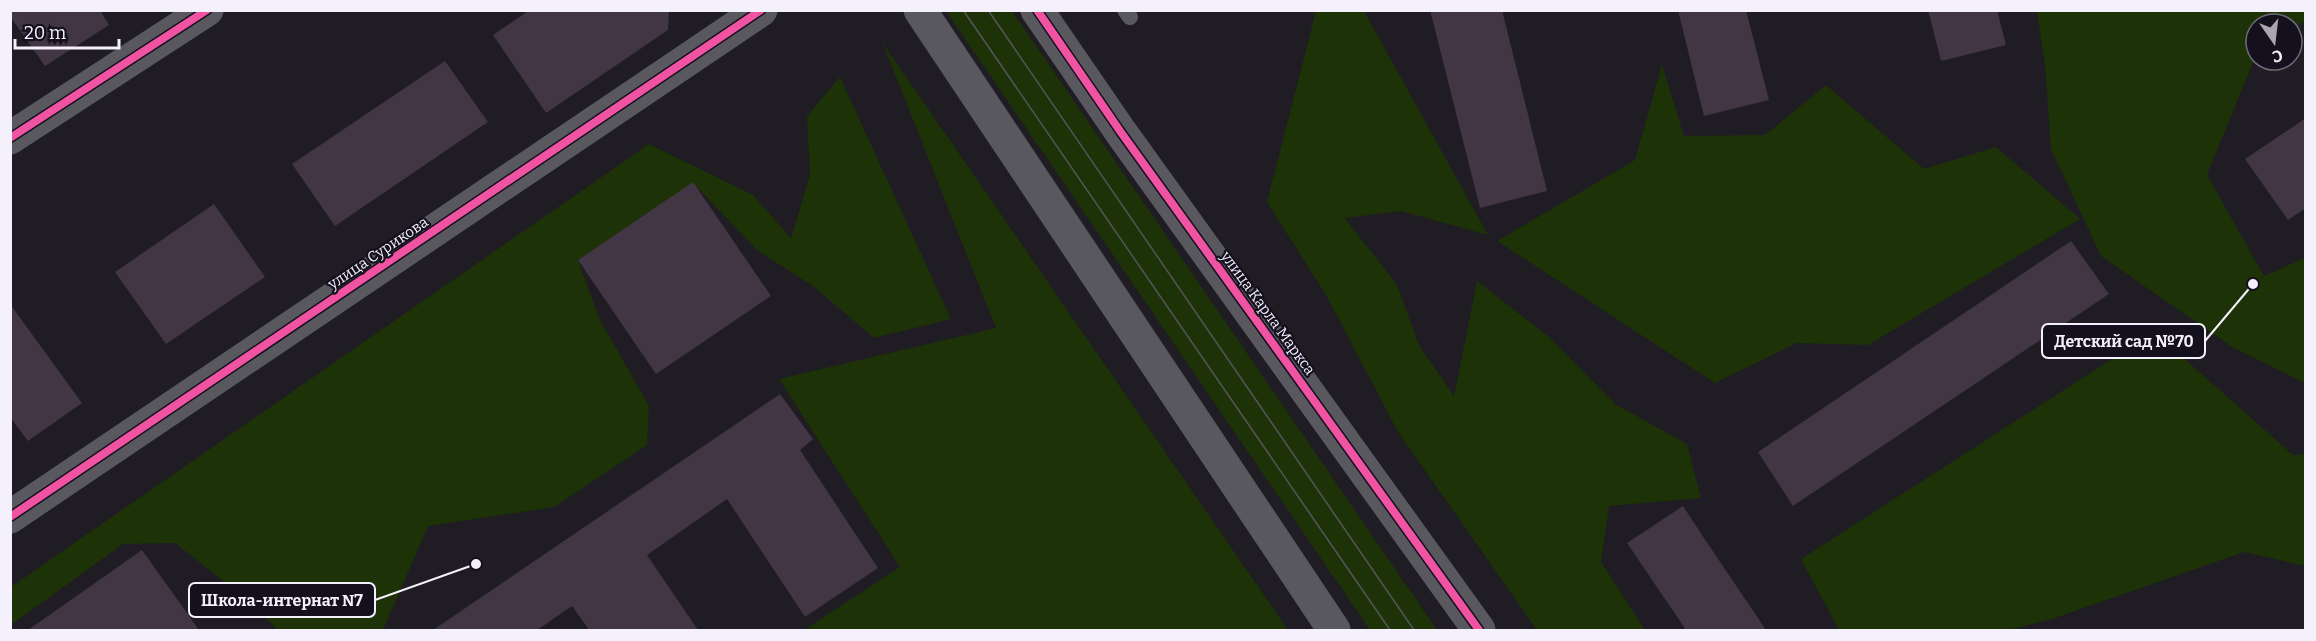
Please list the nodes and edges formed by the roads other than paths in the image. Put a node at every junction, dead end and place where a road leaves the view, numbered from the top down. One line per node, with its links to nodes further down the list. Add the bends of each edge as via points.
1 (207, 10): 5 (street)
2 (761, 10): 6 (street, улица Сурикова)
3 (920, 10): 7 (street)
4 (1037, 10): 8 (street, улица Карла Маркса)
5 (10, 138)
6 (10, 517)
7 (1334, 630)
8 (1479, 630)

